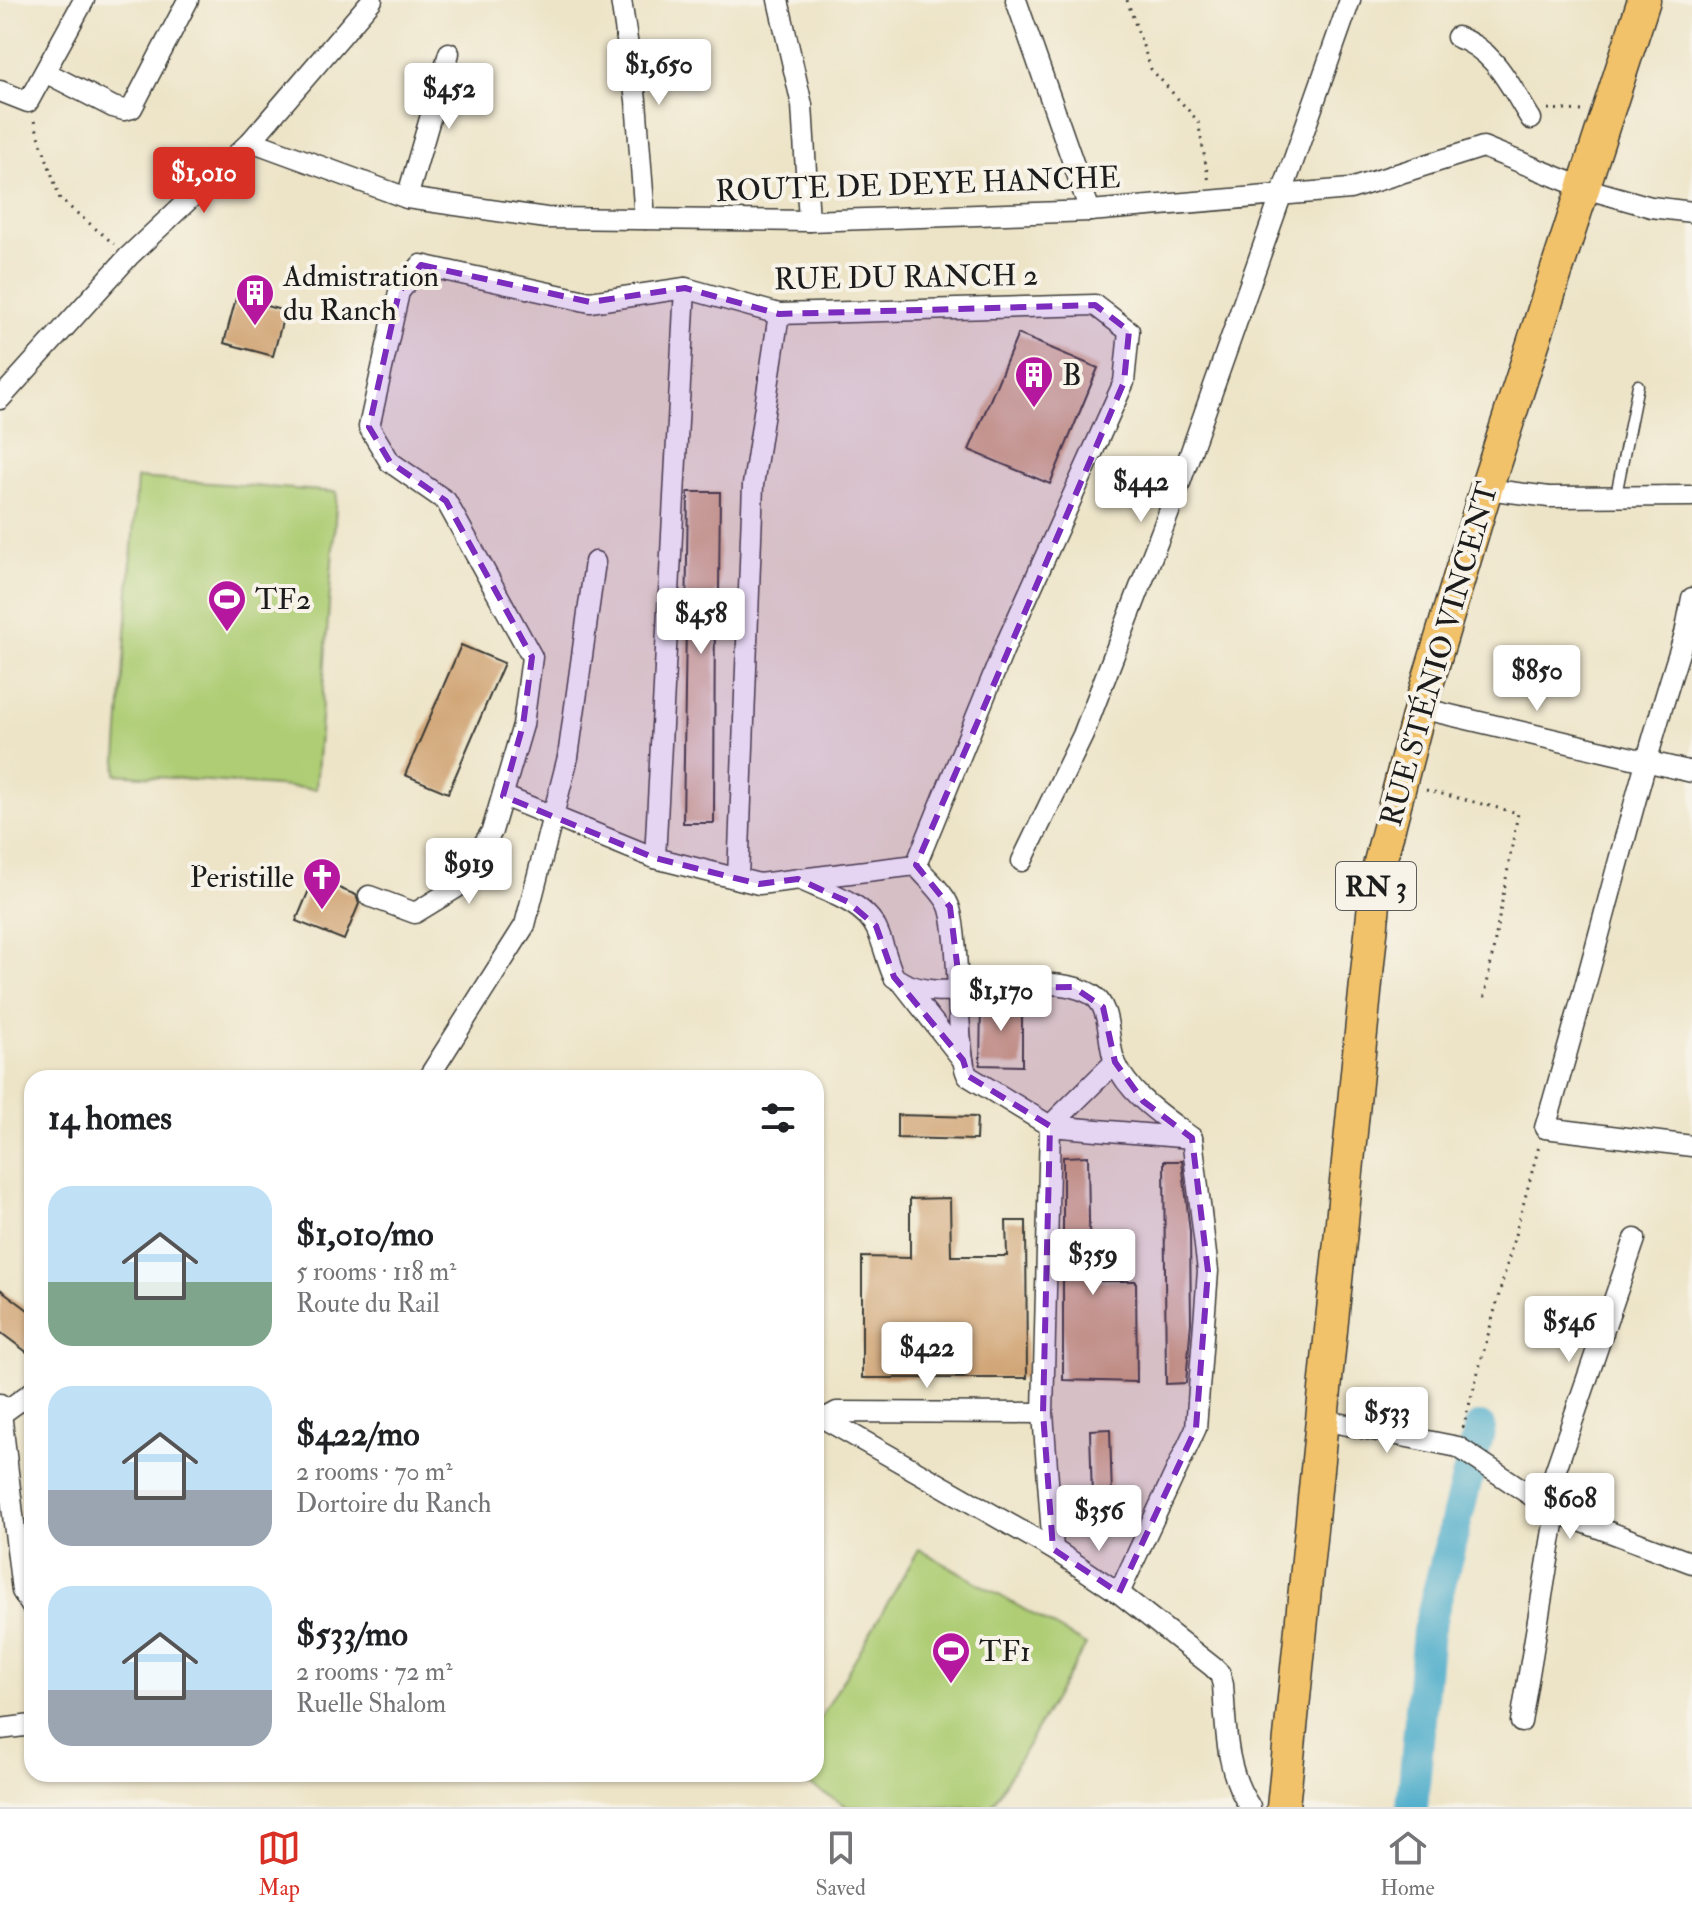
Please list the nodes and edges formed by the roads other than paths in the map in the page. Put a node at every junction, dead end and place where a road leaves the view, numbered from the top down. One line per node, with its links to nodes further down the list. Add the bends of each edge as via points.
1 (84, 0): 11 (street)
2 (188, 0): 11 (street, via 132,108 113,107)
3 (372, 0): 14 (street)
4 (621, 0): 20 (street, via 636,100)
5 (778, 0): 21 (street, via 802,105)
6 (1016, 0): 18 (street)
7 (1350, 0): 16 (street)
8 (1644, 0): 15 (main road, RUE STÉNIO VINCENT / RN 3)
9 (1457, 37): 13 (street, via 1476,43 1492,57)
10 (449, 53): 17 (street)
11 (45, 72): 12 (street, via 28,102)
12 (0, 91)
13 (1531, 119)
14 (251, 141): 17 (street, ROUTE DE DEYE HANCHE); 25 (street, via 129,256)
15 (1584, 188): 16 (street, ROUTE DE DEYE HANCHE, via 1483,147 1350,189); 19 (street, ROUTE DE DEYE HANCHE, via 1651,207); 26 (main road, RUE STÉNIO VINCENT / RN 3)
16 (1281, 197): 18 (street, ROUTE DE DEYE HANCHE); 38 (street, via 1176,494 1088,721)
17 (407, 198): 20 (street, ROUTE DE DEYE HANCHE, via 546,218)
18 (1090, 211): 21 (street, ROUTE DE DEYE HANCHE)
19 (1692, 212)
20 (645, 219): 21 (street, ROUTE DE DEYE HANCHE)
21 (809, 221)
22 (685, 288): 23 (street, RUE DU RANCH 2); 35 (street, RUE DU RANCH 2, via 590,302 421,265 399,292 369,427 390,462 446,501 532,657 523,725); 37 (street)
23 (779, 314): 39 (street, RUE DU RANCH 2, via 1095,305 1129,331 1124,382 1006,644); 40 (street, via 753,485)
24 (1638, 385): 27 (lane)
25 (0, 399)
26 (1486, 489): 27 (street, via 1549,497); 32 (main road, RUE STÉNIO VINCENT / RN 3)
27 (1616, 495): 28 (street)
28 (1692, 496)
29 (595, 562): 36 (street, via 568,757)
30 (1692, 598): 31 (street)
31 (1688, 636): 33 (street)
32 (1420, 708): 33 (street); 57 (main road, RUE STÉNIO VINCENT / RN 3, via 1377,874)
33 (1644, 761): 34 (street); 50 (street, via 1545,1128)
34 (1692, 772)
35 (503, 796): 36 (street); 42 (street, via 492,831 456,888 415,913)
36 (554, 815): 37 (street); 47 (street, via 525,925)
37 (655, 858): 40 (street)
38 (1022, 861)
39 (916, 865): 41 (street); 44 (street, via 950,907)
40 (738, 878): 41 (street, via 759,884)
41 (798, 879): 43 (street, via 848,902 869,919 894,977)
42 (369, 896)
43 (904, 985): 44 (street); 45 (street)
44 (960, 988): 45 (street); 46 (street, via 1048,984 1094,996 1103,1007)
45 (963, 1060): 48 (street, via 968,1076)
46 (1115, 1062): 48 (street); 49 (street, via 1143,1101)
47 (433, 1070)
48 (1050, 1126): 49 (street); 54 (street)
49 (1192, 1138): 61 (street, via 1208,1271 1196,1428)
50 (1692, 1146)
51 (1635, 1239): 58 (street)
52 (24, 1397): 53 (street)
53 (1, 1411): 62 (street)
54 (1043, 1413): 55 (street); 59 (street)
55 (824, 1416)
56 (824, 1419): 59 (street)
57 (1322, 1420): 58 (street, via 1468,1454); 67 (main road, RUE STÉNIO VINCENT / RN 3)
58 (1550, 1508): 60 (street); 63 (street)
59 (1053, 1549): 61 (street)
60 (1692, 1563)
61 (1119, 1593): 66 (street, via 1220,1674 1228,1756 1236,1785)
62 (24, 1594)
63 (1521, 1722)
64 (24, 1726): 65 (street)
65 (0, 1729)
66 (1250, 1807)
67 (1283, 1807)

